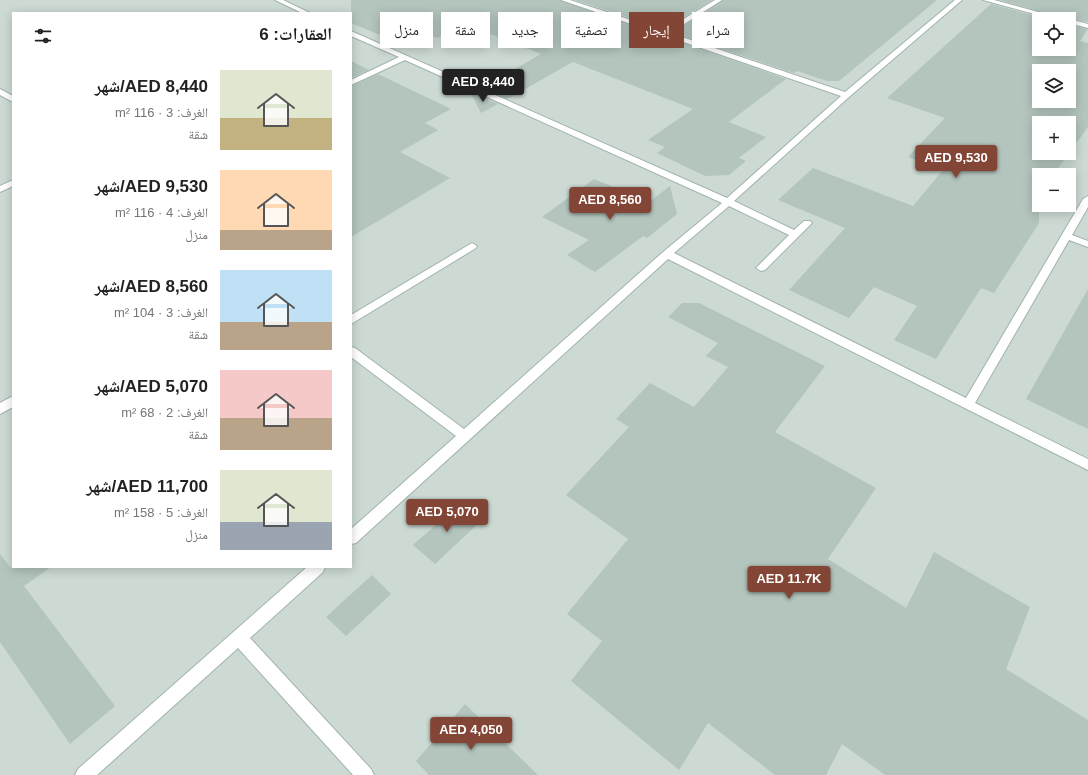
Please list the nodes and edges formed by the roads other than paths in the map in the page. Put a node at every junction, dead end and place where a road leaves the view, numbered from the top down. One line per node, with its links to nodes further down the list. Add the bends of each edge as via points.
1 (278, 0): 6 (lane)
2 (564, 0): 8 (lane)
3 (719, 0): 9 (lane)
4 (959, 0): 17 (lane)
5 (986, 0): 7 (lane)
6 (305, 12)
7 (1033, 12)
8 (629, 22)
9 (684, 22)
10 (1076, 23): 11 (lane)
11 (1088, 26)
12 (352, 33): 14 (lane)
13 (684, 41): 17 (lane)
14 (404, 58): 15 (lane); 22 (lane)
15 (352, 84)
16 (0, 91): 18 (lane)
17 (846, 95): 22 (lane)
18 (12, 99)
19 (12, 183): 20 (lane)
20 (0, 189)
21 (1088, 199): 25 (lane)
22 (728, 202): 24 (lane); 28 (lane)
23 (807, 223): 24 (lane)
24 (795, 234): 29 (lane)
25 (1066, 236): 26 (lane); 33 (lane)
26 (1088, 244)
27 (472, 246): 30 (lane)
28 (667, 254): 33 (lane); 35 (lane)
29 (761, 268)
30 (352, 319)
31 (352, 352): 35 (lane)
32 (12, 402): 34 (lane)
33 (968, 405): 36 (lane)
34 (0, 409)
35 (466, 436): 37 (lane)
36 (1088, 465)
37 (352, 537)
38 (317, 568): 39 (lane)
39 (239, 637): 40 (lane); 41 (lane)
40 (84, 775)
41 (365, 775)

